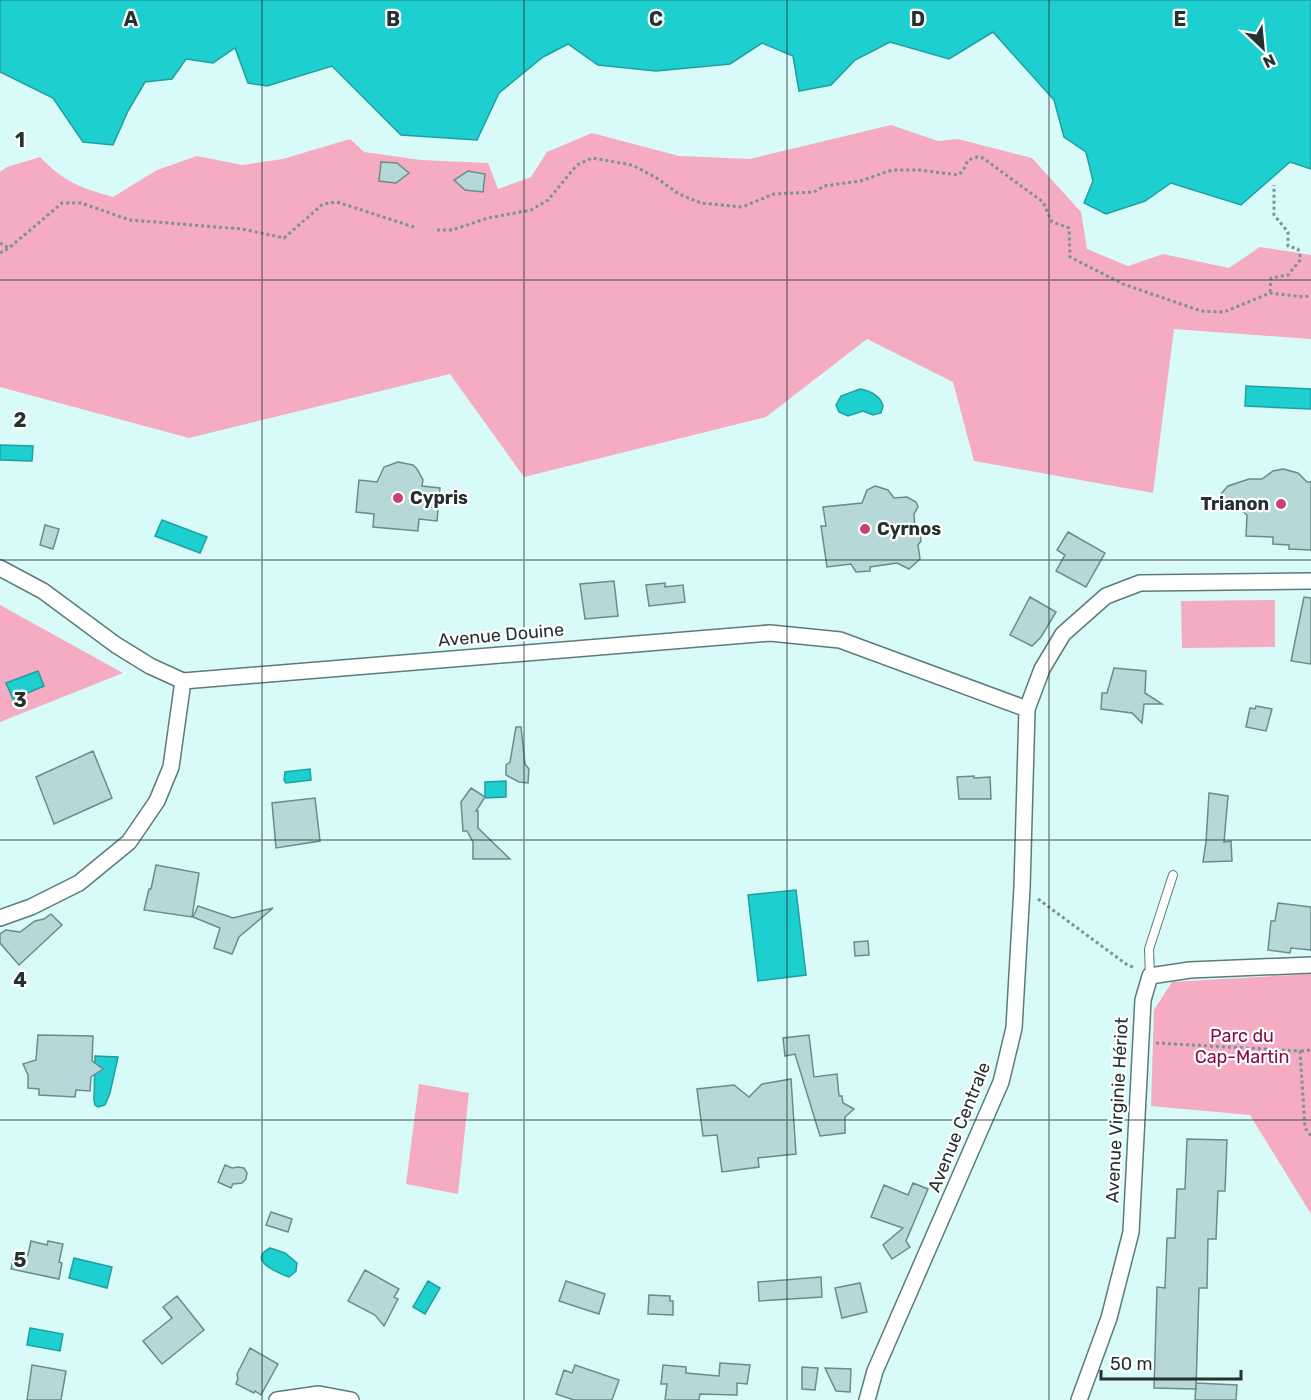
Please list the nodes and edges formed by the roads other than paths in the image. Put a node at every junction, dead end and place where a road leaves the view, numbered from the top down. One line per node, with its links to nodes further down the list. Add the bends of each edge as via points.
1 (0, 568): 3 (street, Avenue Douine, via 43,591 150,666)
2 (1311, 581): 4 (street, Avenue Centrale, via 1140,583 1106,596 1063,634 1042,669)
3 (183, 681): 4 (street, Avenue Douine, via 770,633 840,640); 6 (street, via 171,767 157,801 129,842 79,883)
4 (1027, 708): 11 (street, Avenue Centrale, via 1014,1028 1001,1082 875,1371)
5 (1173, 875): 8 (lane, via 1149,949)
6 (0, 918)
7 (1311, 965): 8 (street, via 1190,970)
8 (1150, 976): 12 (street, Avenue Virginie Hériot, via 1143,1000 1131,1232 1109,1318)
9 (278, 1400): 10 (street, via 319,1394)
10 (351, 1400)
11 (867, 1400)
12 (1079, 1400)

